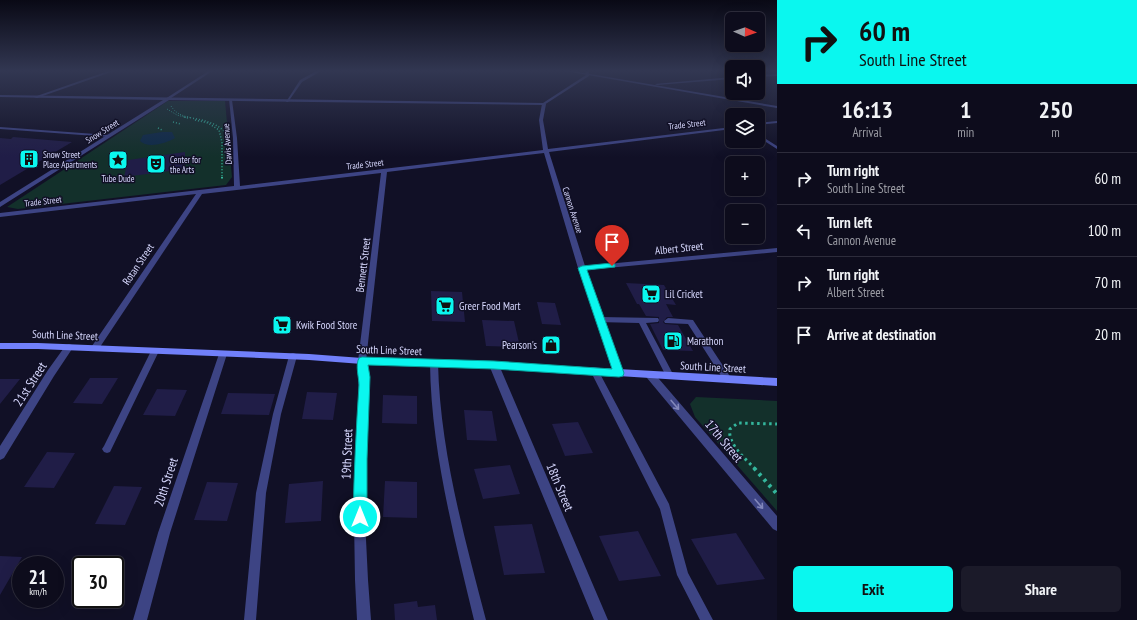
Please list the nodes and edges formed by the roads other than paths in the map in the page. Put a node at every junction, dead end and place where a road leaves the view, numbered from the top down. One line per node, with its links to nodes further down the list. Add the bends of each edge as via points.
1 (121, 99): 4 (street)
2 (551, 99): 7 (street)
3 (731, 99): 8 (street)
4 (168, 100): 5 (street); 13 (street, Snow Street)
5 (230, 100): 6 (street); 18 (street, Davis Avenue)
6 (287, 101): 7 (street)
7 (544, 104): 16 (street, Cannon Avenue, via 541,120)
8 (777, 107)
9 (777, 122): 10 (street)
10 (765, 123)
11 (0, 128): 13 (lane)
12 (725, 129): 16 (street, Trade Street)
13 (109, 136): 20 (street, Snow Street)
14 (765, 140): 15 (street)
15 (777, 148)
16 (545, 150): 17 (street, Trade Street); 23 (street, Cannon Avenue)
17 (384, 171): 18 (street, Trade Street); 34 (street, Bennett Street)
18 (237, 188): 19 (street, Trade Street)
19 (200, 192): 21 (street, Trade Street); 30 (street, Rotan Street)
20 (0, 205)
21 (0, 215)
22 (777, 250): 23 (street, Albert Street)
23 (582, 268): 24 (street, Cannon Avenue)
24 (600, 320): 25 (lane); 38 (street, Cannon Avenue)
25 (641, 320): 26 (lane); 40 (lane)
26 (655, 320)
27 (668, 321): 41 (lane, via 690,322)
28 (0, 346): 29 (main road, South Line Street)
29 (69, 347): 30 (main road, South Line Street); 44 (street, 21st Street)
30 (94, 348): 31 (main road, South Line Street)
31 (155, 351): 32 (main road, South Line Street); 43 (lane)
32 (223, 354): 33 (main road, South Line Street); 46 (street, 20th Street, via 164,534)
33 (294, 356): 34 (main road, South Line Street); 47 (lane, via 277,414 262,493)
34 (362, 361): 35 (main road, South Line Street); 48 (street, 19th Street, via 365,377 360,459 360,546)
35 (434, 363): 36 (main road, South Line Street); 49 (lane, via 437,424 457,527)
36 (494, 365): 37 (main road, South Line Street); 50 (street, 18th Street)
37 (595, 372): 38 (main road, South Line Street); 51 (lane, via 665,508 683,575)
38 (619, 373): 39 (main road, South Line Street)
39 (650, 375): 40 (main road, South Line Street); 45 (street, 17th Street, one-way to 45)
40 (670, 376): 41 (main road, South Line Street)
41 (728, 380): 42 (main road, South Line Street)
42 (777, 382)
43 (107, 449)
44 (0, 455)
45 (777, 525)
46 (140, 620)
47 (250, 620)
48 (364, 620)
49 (480, 620)
50 (601, 620)
51 (707, 620)

